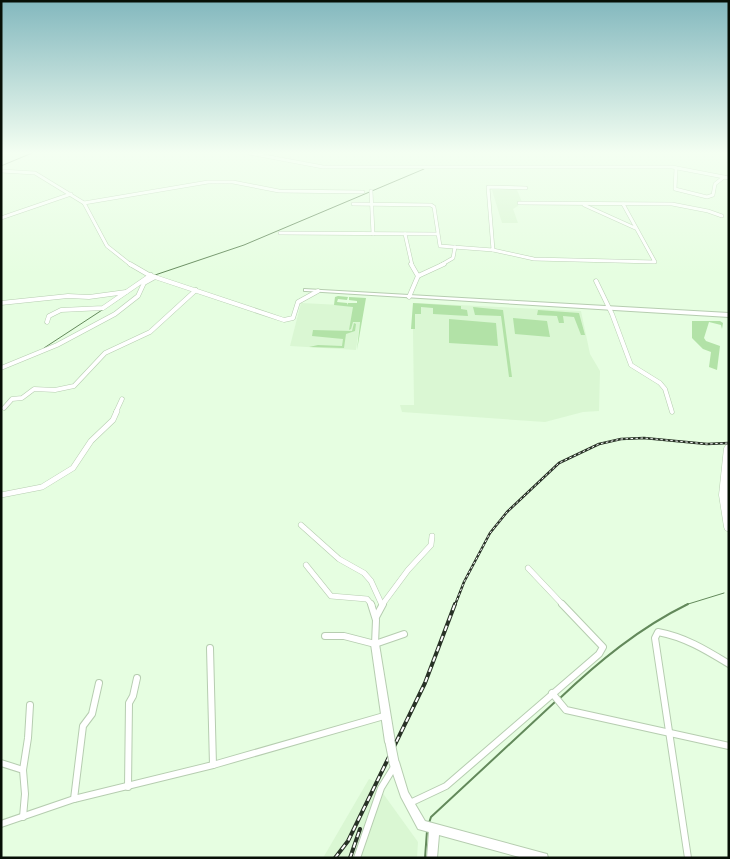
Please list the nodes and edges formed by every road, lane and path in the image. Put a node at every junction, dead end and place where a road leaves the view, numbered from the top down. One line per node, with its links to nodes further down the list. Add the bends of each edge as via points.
1 (148, 193): 9 (street)
2 (371, 193): 11 (street)
3 (488, 193): 21 (street)
4 (691, 193): 5 (street, via 707,197)
5 (713, 193)
6 (72, 194): 9 (street); 14 (street)
7 (519, 203): 8 (street)
8 (581, 203): 12 (street); 15 (street)
9 (84, 204): 22 (street, via 107,246 135,268)
10 (353, 204): 11 (street)
11 (372, 204): 17 (street); 19 (street, via 431,205 434,207)
12 (623, 204): 13 (street, via 677,204); 15 (street)
13 (722, 216)
14 (1, 218)
15 (635, 228): 21 (street, via 656,262 534,259)
16 (280, 233): 17 (street)
17 (373, 234): 18 (street)
18 (405, 234): 19 (street); 23 (street, via 412,267)
19 (437, 234): 20 (street, via 440,246)
20 (455, 247): 21 (street); 23 (street, via 450,261)
21 (493, 250)
22 (153, 276): 25 (street); 28 (street); 34 (street, via 144,283 138,296 115,314 57,345)
23 (418, 276): 29 (street)
24 (596, 281): 31 (street)
25 (196, 290): 27 (street, via 284,320 293,318 298,302); 36 (street, via 150,332 105,353 74,386 56,390 34,389 22,398 12,399)
26 (306, 290): 27 (street)
27 (318, 291): 29 (street)
28 (126, 292): 30 (street); 33 (street, via 102,308 64,309 52,314)
29 (409, 297): 31 (street)
30 (1, 303)
31 (610, 309): 32 (street); 37 (street, via 632,365 660,383)
32 (729, 315)
33 (47, 322)
34 (1, 368)
35 (122, 399): 39 (street, via 113,420 91,441 73,468 34,490)
36 (4, 408)
37 (672, 412)
38 (729, 448): 41 (highway, via 724,496)
39 (1, 495)
40 (301, 525): 45 (street, via 339,559 364,573)
41 (729, 527)
42 (432, 536): 45 (street, via 431,546)
43 (306, 565): 46 (street, via 331,596 366,599)
44 (528, 568): 54 (street, via 602,647 599,654)
45 (382, 605): 46 (street)
46 (376, 617): 49 (street)
47 (404, 634): 49 (street)
48 (325, 636): 49 (street, via 344,636)
49 (375, 644): 56 (street)
50 (210, 648): 61 (street)
51 (729, 664): 57 (street, via 684,638 658,632 655,638)
52 (137, 678): 63 (street, via 129,703)
53 (99, 683): 64 (street, via 92,714 84,726)
54 (552, 694): 57 (street, via 566,710); 65 (street, via 446,786)
55 (30, 705): 62 (street)
56 (384, 716): 60 (street, bridge); 61 (street)
57 (669, 733): 58 (street); 72 (street)
58 (729, 746)
59 (1, 763): 62 (street)
60 (394, 764): 65 (street); 69 (street, via 381,788)
61 (213, 765): 63 (street)
62 (23, 770): 66 (street)
63 (128, 787): 64 (street)
64 (74, 799): 66 (street)
65 (409, 803): 68 (street)
66 (23, 817): 67 (street)
67 (1, 824)
68 (429, 827): 70 (street); 71 (street)
69 (358, 858)
70 (432, 858)
71 (543, 858)
72 (688, 858)

